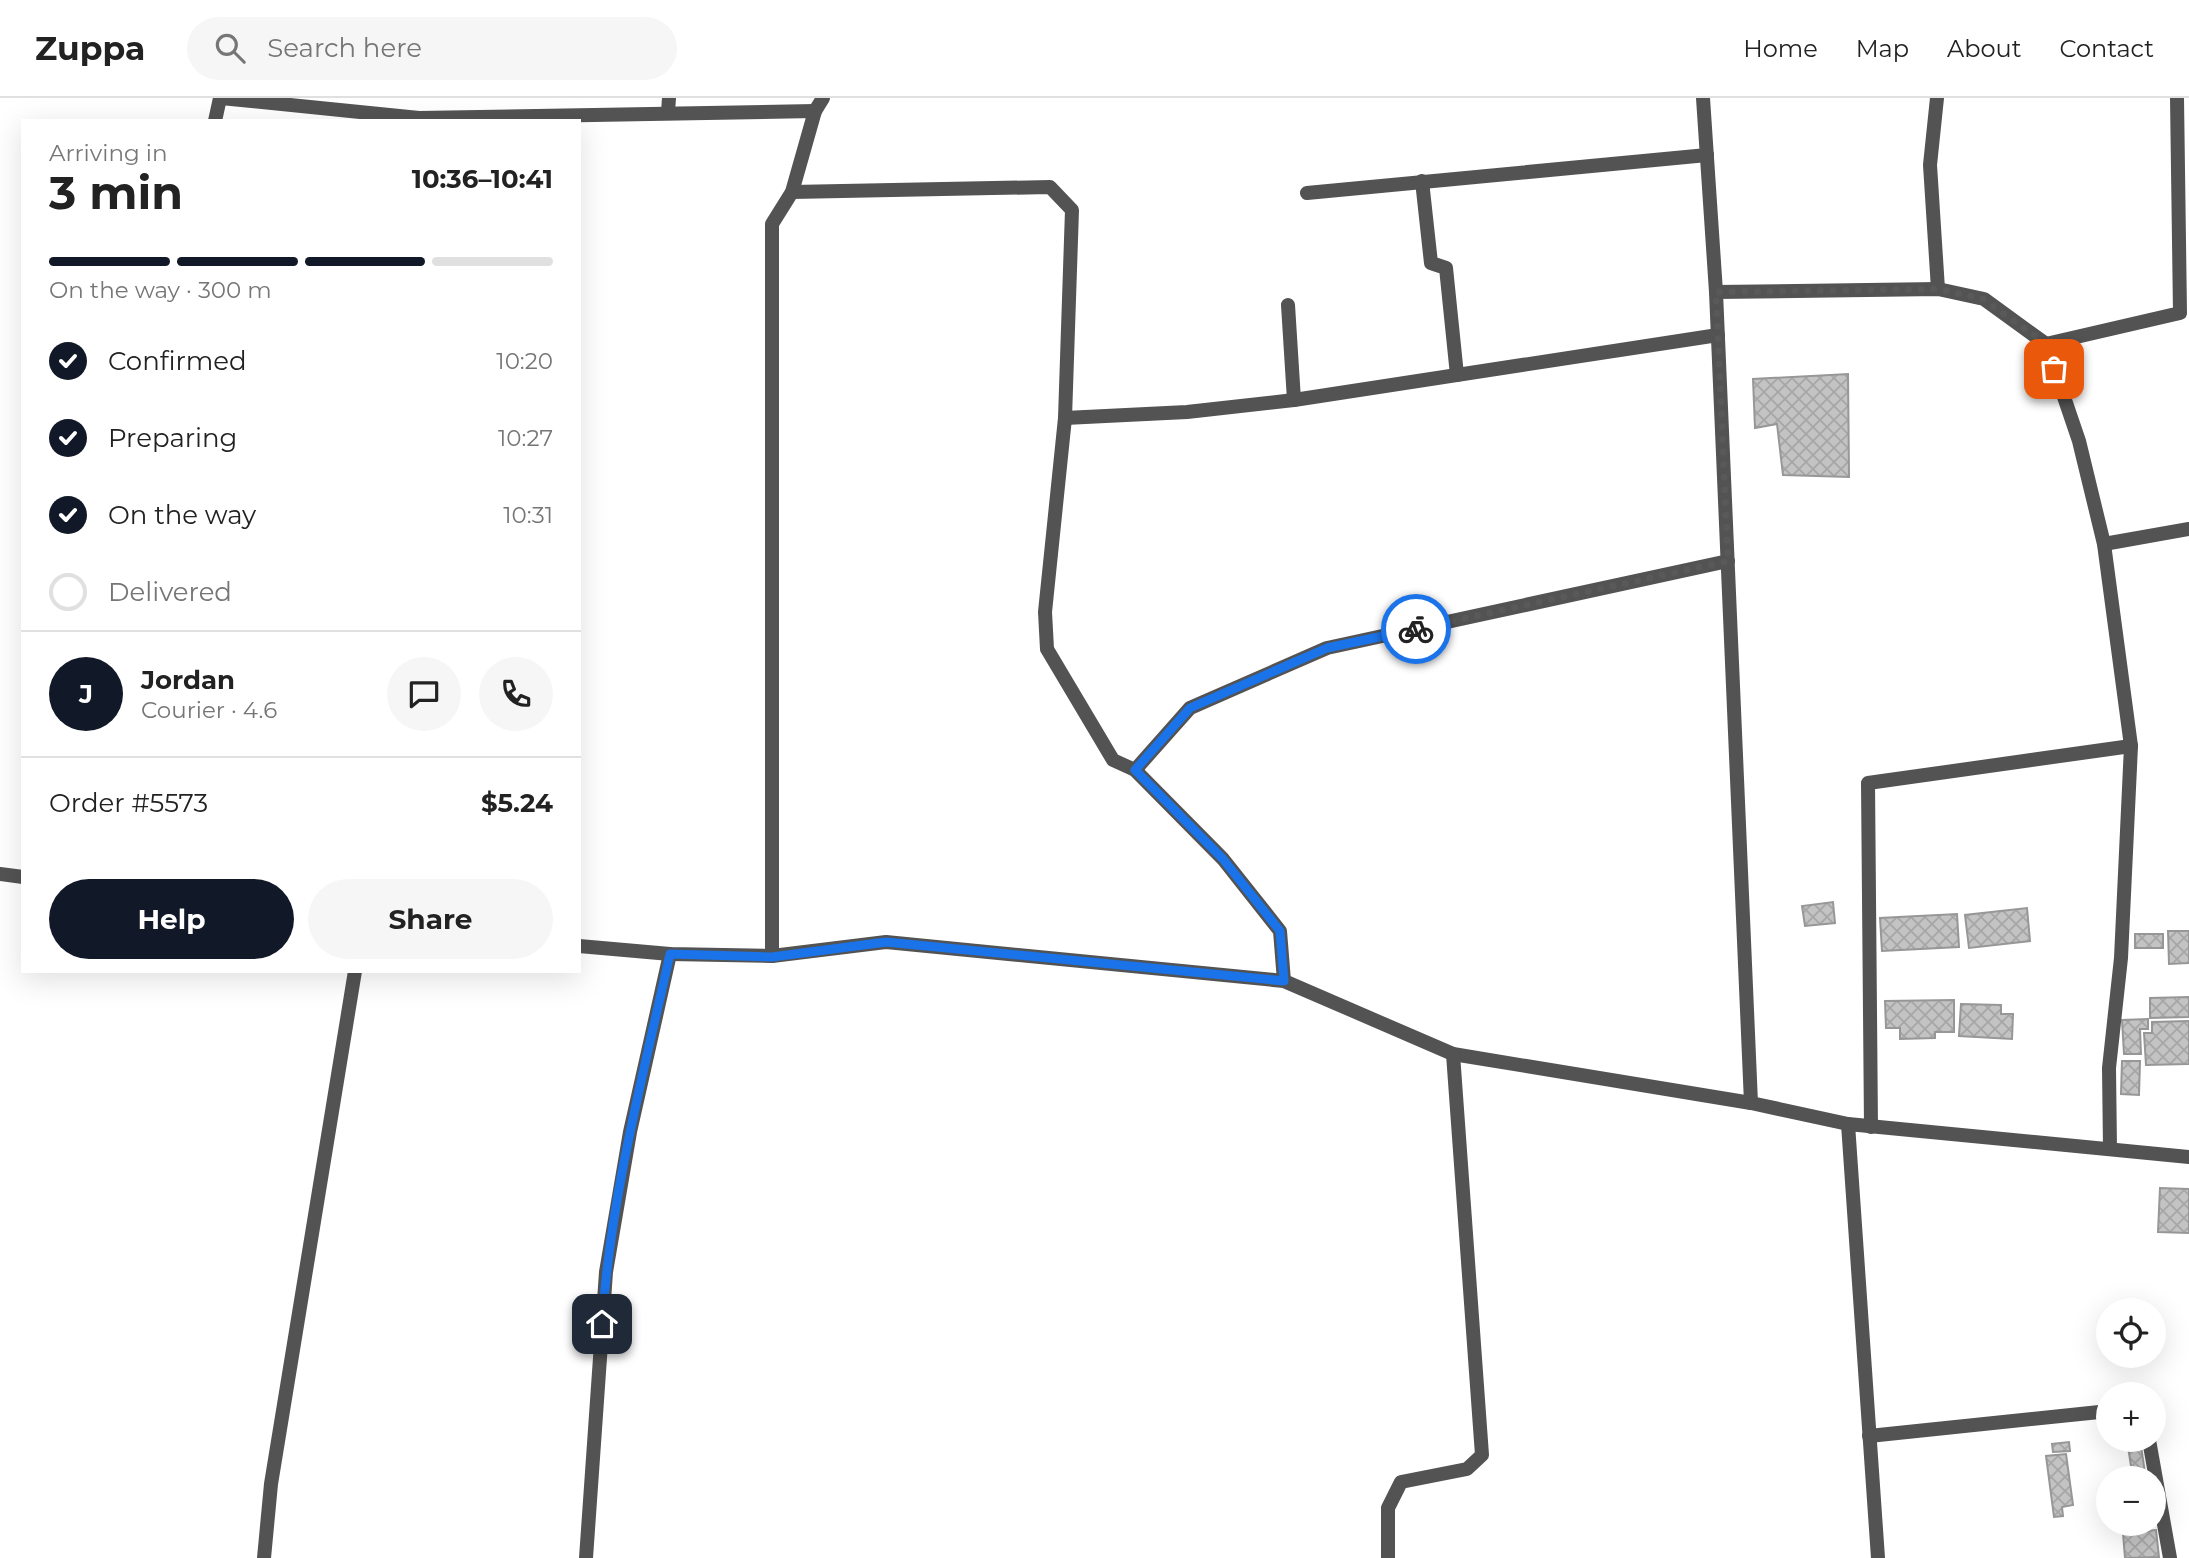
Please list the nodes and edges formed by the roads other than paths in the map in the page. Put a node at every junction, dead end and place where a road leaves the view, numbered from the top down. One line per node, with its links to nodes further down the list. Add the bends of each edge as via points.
1 (221, 98): 6 (street, via 419,118); 7 (street)
2 (1703, 98): 8 (street)
3 (1937, 98): 12 (street, via 1930,165)
4 (2177, 98): 16 (street, via 2180,313)
5 (819, 104): 6 (street); 10 (street)
6 (669, 105)
7 (216, 119)
8 (1707, 155): 9 (street); 13 (street)
9 (1422, 181): 11 (street); 17 (street, via 1431,263 1446,268)
10 (792, 192): 19 (street, via 1050,187 1072,211); 29 (street, via 772,224)
11 (1307, 192)
12 (1938, 289): 13 (street); 16 (street, via 1983,299)
13 (1716, 292): 15 (street)
14 (1288, 304): 18 (street)
15 (1718, 335): 17 (street); 22 (street)
16 (2046, 344): 21 (street, via 2079,441)
17 (1457, 375): 18 (street)
18 (1294, 400): 19 (street, via 1187,412)
19 (1065, 418): 24 (street, via 1045,612 1047,649 1113,760)
20 (2189, 529): 21 (street)
21 (2104, 544): 23 (street)
22 (1728, 561): 24 (street, via 1327,648 1190,708); 33 (street)
23 (2131, 746): 35 (street, via 1868,783); 36 (street, via 2121,958 2109,1068)
24 (1135, 770): 31 (street, via 1223,859 1280,931)
25 (0, 874): 26 (street)
26 (21, 877)
27 (581, 946): 28 (street)
28 (670, 954): 29 (street); 42 (street, via 630,1132 606,1272)
29 (772, 957): 31 (street, via 886,942)
30 (355, 973): 41 (street, via 271,1484)
31 (1284, 981): 32 (street)
32 (1453, 1054): 33 (street); 43 (street, via 1482,1455 1467,1469 1401,1482 1388,1508)
33 (1751, 1103): 34 (street)
34 (1847, 1124): 35 (street); 39 (street)
35 (1871, 1127): 36 (street)
36 (2110, 1149): 37 (street)
37 (2189, 1157)
38 (2096, 1412): 39 (street)
39 (1869, 1436): 44 (street)
40 (2151, 1452): 45 (street)
41 (264, 1558)
42 (586, 1558)
43 (1388, 1558)
44 (1878, 1558)
45 (2170, 1558)

